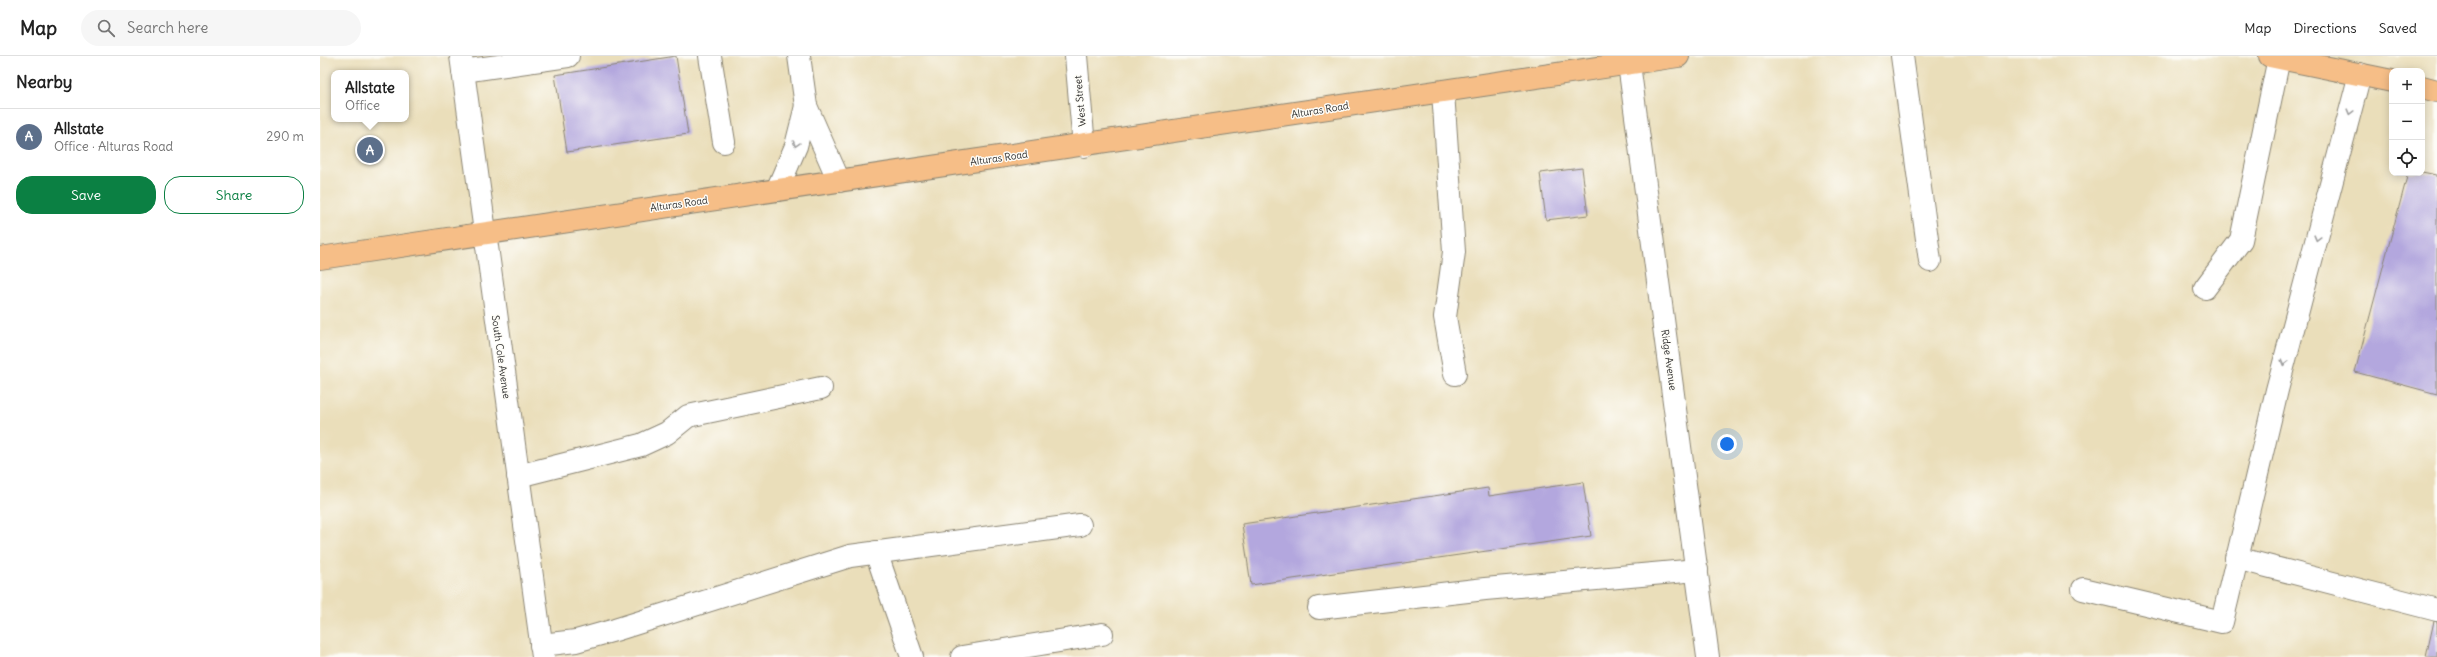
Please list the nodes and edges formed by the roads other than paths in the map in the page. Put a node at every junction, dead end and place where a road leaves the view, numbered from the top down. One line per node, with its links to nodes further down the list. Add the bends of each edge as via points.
1 (568, 56): 9 (street)
2 (710, 56): 17 (street)
3 (799, 56): 16 (street)
4 (1076, 56): 18 (street, West Street)
5 (1678, 56): 10 (main road, Alturas Road)
6 (1902, 56): 23 (street)
7 (2275, 57): 8 (main road); 24 (street, via 2241,240)
8 (2313, 60): 11 (main road)
9 (462, 64): 21 (street, South Cole Avenue)
10 (1629, 64): 15 (main road, Alturas Road); 31 (street, Ridge Avenue)
11 (2360, 74): 12 (main road); 30 (street, one-way to 30)
12 (2389, 80)
13 (2425, 88): 14 (main road)
14 (2437, 91)
15 (1443, 92): 18 (main road, Alturas Road); 25 (street, via 1454,252 1444,317)
16 (806, 106): 19 (street); 20 (street, one-way to 20, via 796,146)
17 (724, 142)
18 (1084, 146): 19 (main road, Alturas Road)
19 (839, 181): 20 (main road, Alturas Road)
20 (777, 190): 21 (main road, Alturas Road)
21 (484, 232): 22 (main road, Alturas Road); 27 (street, South Cole Avenue)
22 (320, 258)
23 (1930, 261)
24 (2205, 288)
25 (1455, 374)
26 (821, 388): 27 (street, via 688,416 667,433 641,445)
27 (518, 476): 36 (street, South Cole Avenue)
28 (1080, 526): 29 (street)
29 (876, 552): 36 (street, via 850,556); 37 (street)
30 (2236, 558): 32 (street, via 2222,622); 34 (street)
31 (1697, 570): 33 (street, via 1486,589); 39 (street, Ridge Avenue)
32 (2083, 589)
33 (1319, 608)
34 (2437, 610)
35 (1102, 634): 38 (street)
36 (542, 651)
37 (912, 657)
38 (962, 657)
39 (1708, 657)

